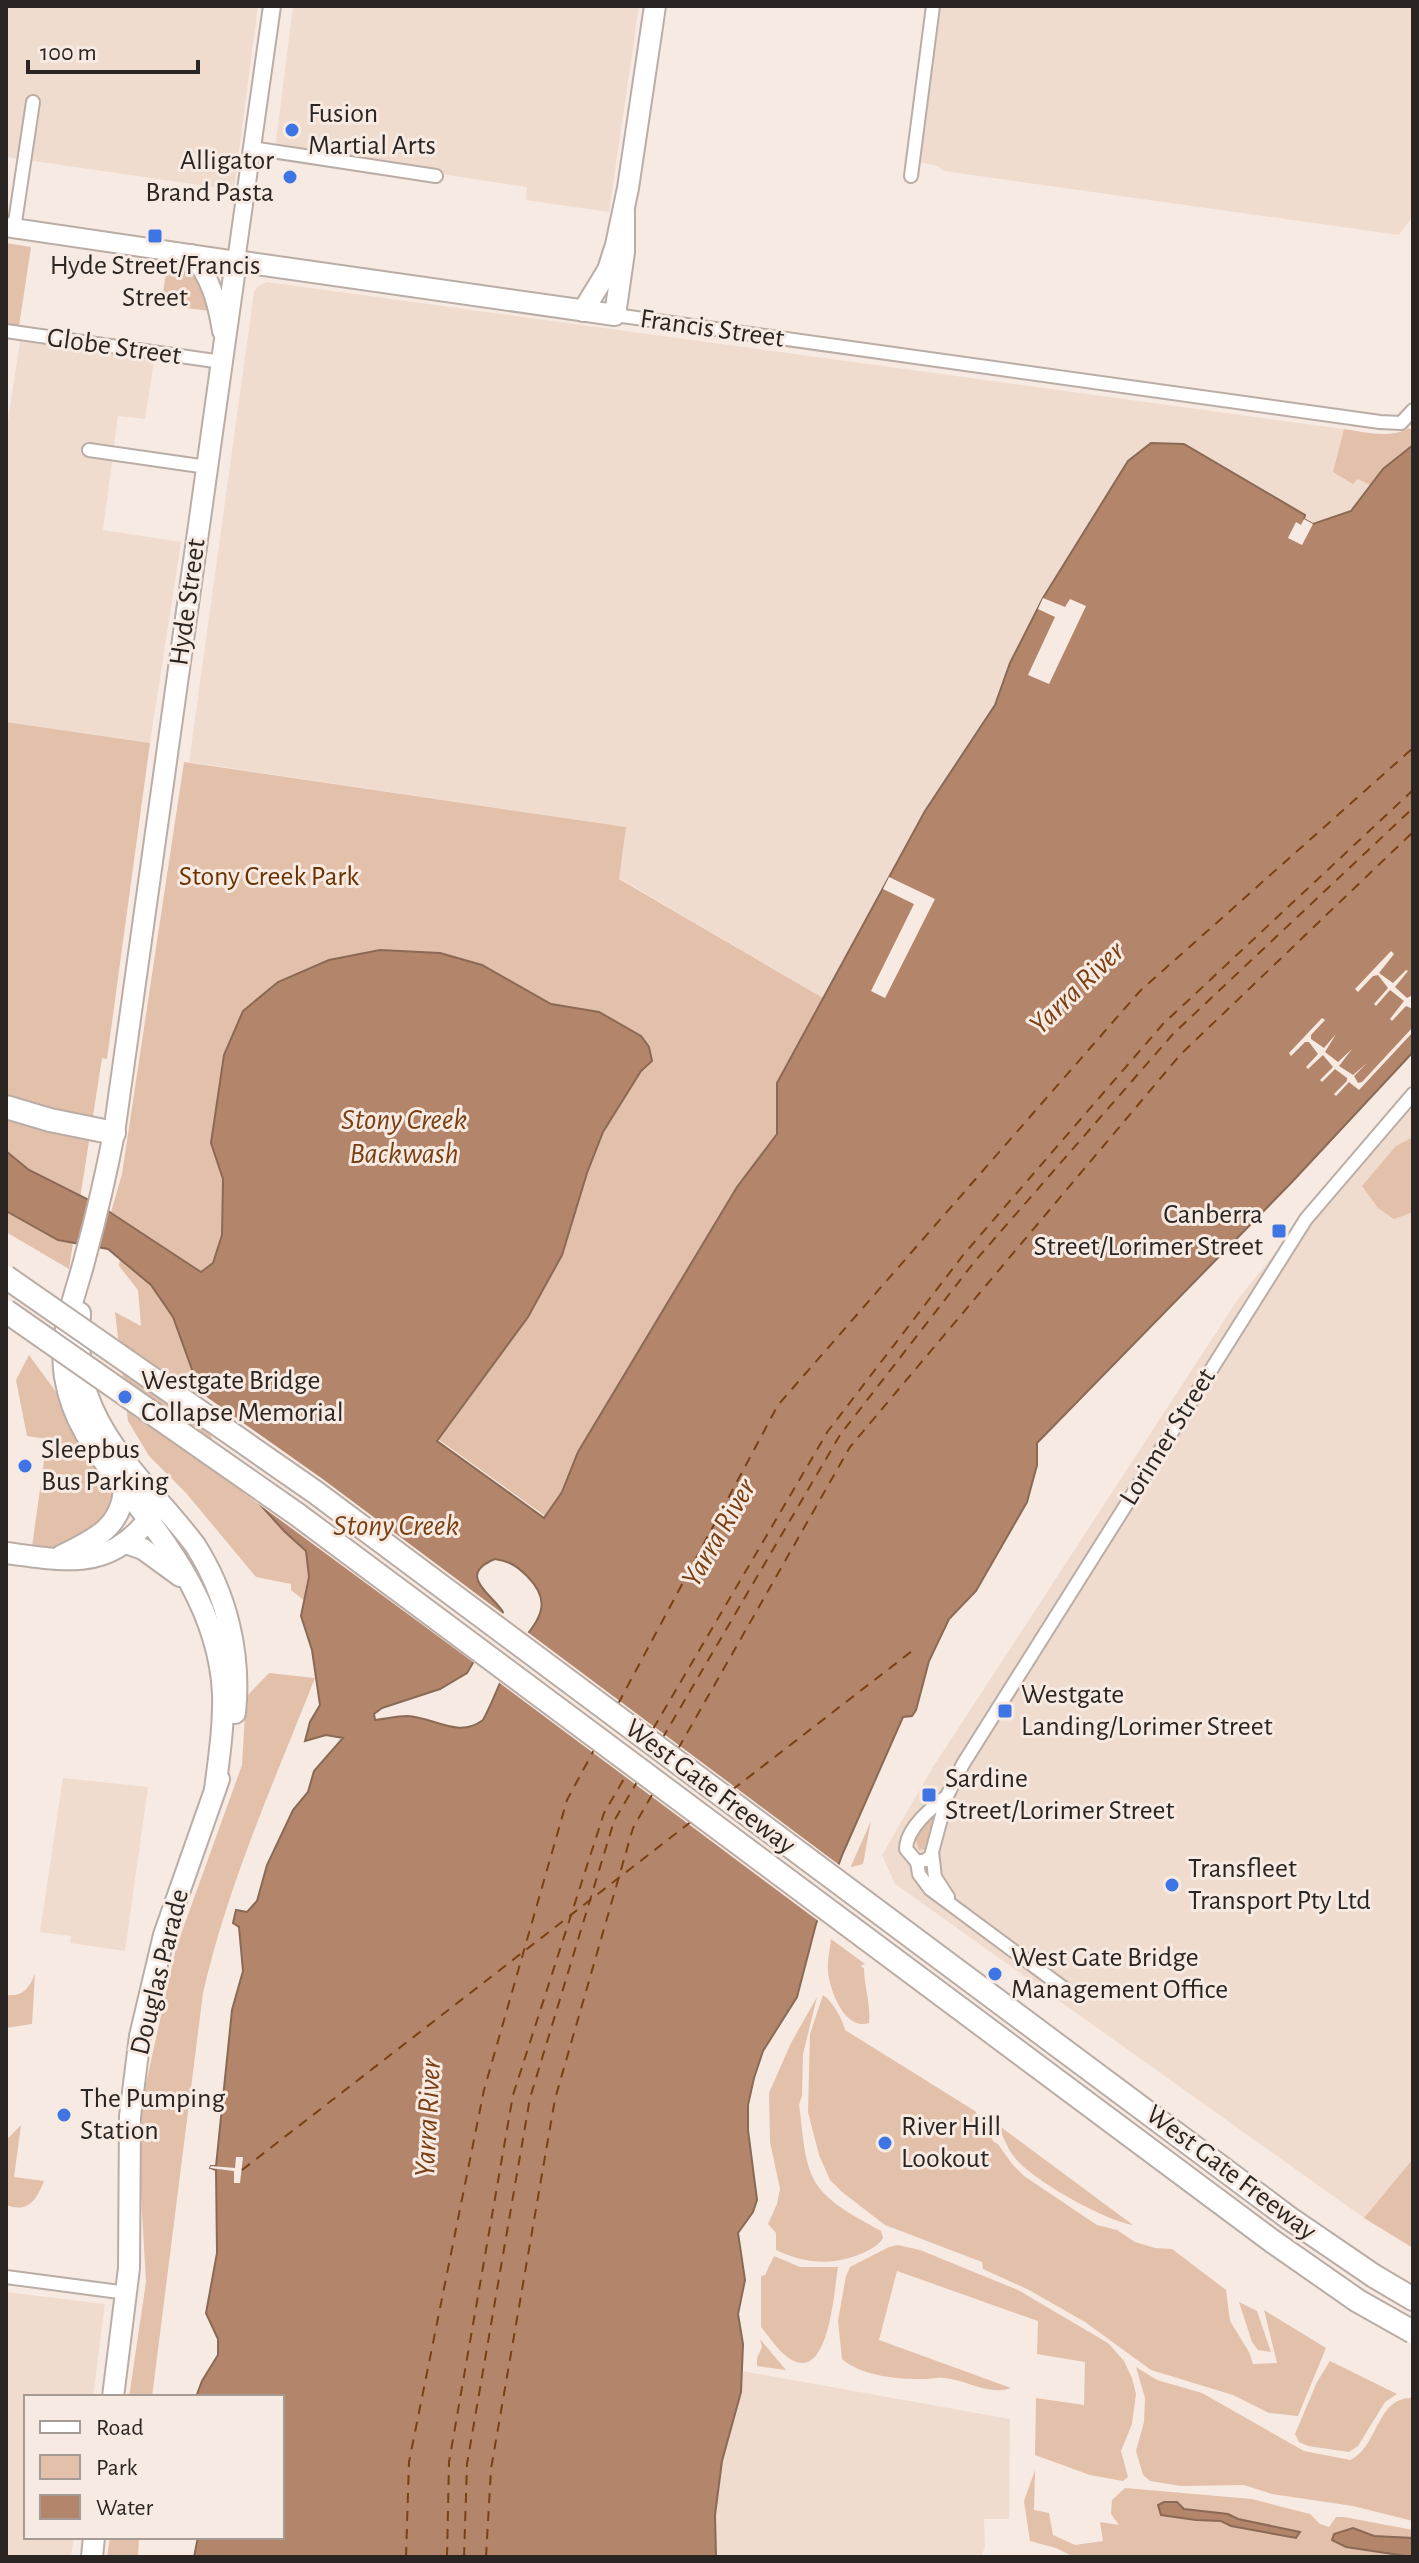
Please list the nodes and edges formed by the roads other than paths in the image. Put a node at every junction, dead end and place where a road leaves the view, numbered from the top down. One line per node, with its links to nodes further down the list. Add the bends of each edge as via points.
1 (272, 6): 5 (street, Hyde Street)
2 (655, 6): 8 (main road)
3 (933, 6): 7 (street)
4 (33, 102): 9 (street)
5 (252, 148): 6 (street); 11 (street, Hyde Street)
6 (436, 176)
7 (911, 176)
8 (624, 212): 12 (main road, via 608,270); 13 (main road)
9 (10, 228): 10 (main road, Francis Street)
10 (191, 254): 11 (main road, Francis Street); 15 (main road, via 214,290)
11 (236, 261): 12 (main road, Francis Street); 15 (main road, Hyde Street)
12 (583, 311): 13 (main road, Francis Street)
13 (615, 315): 16 (street, Francis Street, via 1380,422 1401,423)
14 (6, 331): 15 (street, Globe Street)
15 (223, 354): 18 (main road, Hyde Street)
16 (1413, 410)
17 (89, 450): 18 (street)
18 (207, 467): 21 (main road, Hyde Street)
19 (1413, 1094): 34 (street, Lorimer Street, via 1306,1219)
20 (6, 1107): 21 (highway)
21 (114, 1133): 22 (main road, Hyde Street)
22 (100, 1197): 23 (main road, Douglas Parade)
23 (86, 1255): 26 (main road, Douglas Parade, via 65,1336 66,1386 81,1429); 27 (main road, Douglas Parade, via 79,1341 87,1394 110,1437)
24 (6, 1277): 41 (highway, West Gate Freeway, bridge, via 315,1492 1289,2218)
25 (6, 1311): 42 (highway, West Gate Freeway, bridge, via 298,1515 1272,2241)
26 (124, 1488): 28 (main road, Douglas Parade); 31 (main road, via 119,1512 108,1529)
27 (161, 1503): 28 (main road); 33 (main road, Douglas Parade, via 207,1564 233,1645 234,1726)
28 (145, 1516): 29 (main road); 31 (main road, via 108,1541); 32 (main road, Douglas Parade, via 186,1573)
29 (126, 1543): 31 (main road, via 92,1559); 32 (main road, via 170,1568)
30 (6, 1553): 31 (main road)
31 (56, 1557)
32 (202, 1607): 33 (main road, Douglas Parade, via 223,1689)
33 (215, 1790): 40 (main road, Douglas Parade, via 164,1935 140,2036 130,2116)
34 (947, 1796): 35 (street, Lorimer Street); 36 (street, Lorimer Street, via 907,1838 906,1849)
35 (932, 1852): 36 (street); 37 (street, via 935,1877)
36 (917, 1862): 37 (street, via 927,1886)
37 (952, 1903): 38 (street)
38 (1069, 1992)
39 (6, 2277): 40 (street)
40 (127, 2293): 43 (main road, Douglas Parade)
41 (1413, 2299)
42 (1413, 2332)
43 (113, 2395)

